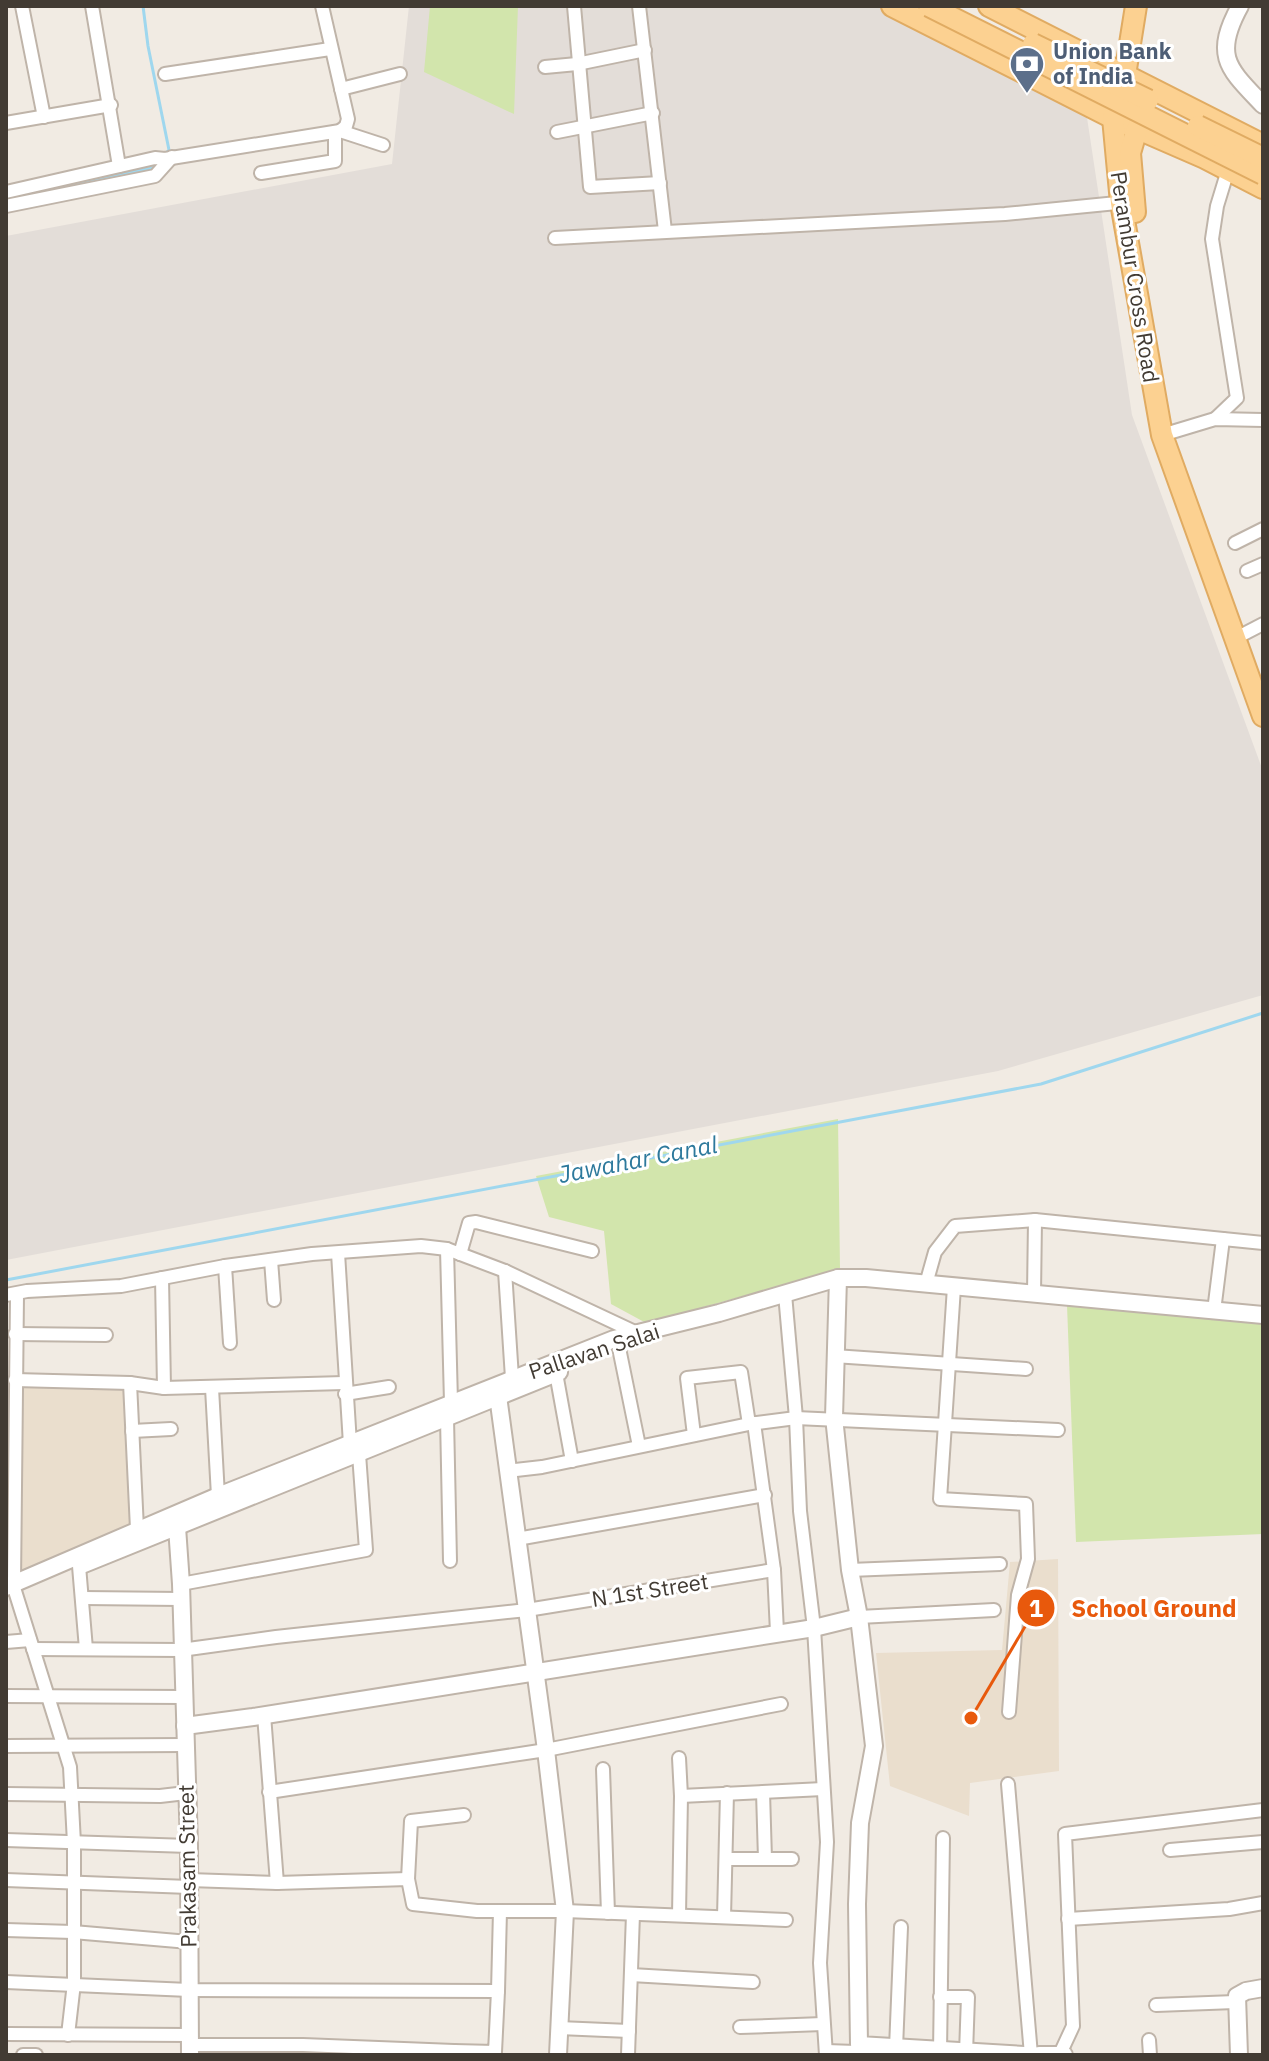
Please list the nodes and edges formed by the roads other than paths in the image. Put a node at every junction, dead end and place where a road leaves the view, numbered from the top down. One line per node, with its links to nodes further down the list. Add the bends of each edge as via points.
1 (22, 6): 26 (street)
2 (92, 6): 23 (street)
3 (322, 6): 14 (street)
4 (574, 6): 16 (street)
5 (639, 6): 15 (street)
6 (892, 6): 21 (main road)
7 (929, 6): 42 (main road, bridge)
8 (954, 6): 38 (main road, bridge)
9 (989, 6): 13 (main road)
10 (1125, 6): 18 (main road)
11 (1136, 6): 18 (main road)
12 (1240, 6): 24 (street, via 1226,56 1230,70)
13 (1069, 45): 18 (main road); 21 (main road)
14 (330, 49): 19 (street); 22 (street)
15 (645, 50): 16 (street); 25 (street)
16 (577, 64): 17 (street); 30 (street)
17 (545, 67)
18 (1121, 73): 29 (main road)
19 (165, 74)
20 (400, 74): 22 (street)
21 (1050, 85): 27 (main road)
22 (341, 89): 32 (street, via 348,119)
23 (111, 105): 26 (street); 39 (street)
24 (1263, 105)
25 (653, 113): 30 (street); 43 (street)
26 (44, 117): 28 (street)
27 (1113, 118): 31 (main road); 46 (main road, Perambur Cross Road)
28 (6, 123)
29 (1222, 124): 35 (main road); 37 (main road)
30 (585, 125): 33 (street); 43 (street, via 590,187)
31 (1137, 129): 37 (main road); 46 (main road, Perambur Cross Road)
32 (337, 132): 34 (street); 36 (street); 41 (street, via 335,161)
33 (557, 132)
34 (383, 145)
35 (1263, 145)
36 (164, 158): 39 (street); 47 (street, via 155,176)
37 (1205, 158): 40 (main road)
38 (1263, 158)
39 (119, 166): 45 (street)
40 (1228, 170): 44 (main road); 50 (street, via 1212,239 1237,398)
41 (261, 173)
42 (1263, 174)
43 (660, 183): 48 (street)
44 (1263, 188)
45 (6, 192)
46 (1127, 202): 48 (street, via 1005,214); 52 (main road, Perambur Cross Road)
47 (6, 206)
48 (665, 231): 49 (street)
49 (555, 238)
50 (1215, 419): 51 (street); 52 (street)
51 (1263, 420)
52 (1166, 433): 57 (main road, Perambur Cross Road)
53 (1263, 529): 54 (street)
54 (1235, 543)
55 (1263, 564): 56 (street)
56 (1247, 571)
57 (1249, 632): 58 (main road); 59 (main road)
58 (1263, 675)
59 (1263, 716)
60 (1035, 1220): 61 (street); 71 (street, via 955,1226 935,1252); 74 (street)
61 (1223, 1239): 62 (street); 77 (street)
62 (1263, 1243)
63 (454, 1251): 64 (street, via 469,1223 476,1222); 65 (street, via 407,1246); 68 (street); 98 (street)
64 (592, 1251)
65 (338, 1253): 66 (street); 95 (street)
66 (271, 1260): 67 (street); 76 (street)
67 (225, 1266): 69 (street); 82 (street)
68 (505, 1271): 80 (street); 89 (street)
69 (162, 1278): 75 (street); 93 (street)
70 (838, 1278): 71 (street, Pallavan Salai); 73 (street, Pallavan Salai); 85 (street)
71 (926, 1284): 72 (street, Pallavan Salai)
72 (954, 1287): 74 (street, Pallavan Salai); 86 (street)
73 (785, 1294): 80 (street, Pallavan Salai); 100 (street)
74 (1034, 1294): 77 (street, Pallavan Salai)
75 (11, 1295): 79 (street)
76 (274, 1300)
77 (1214, 1311): 78 (street, Pallavan Salai)
78 (1263, 1315)
79 (15, 1334): 81 (street); 84 (street)
80 (639, 1334): 83 (street); 89 (street, Pallavan Salai)
81 (106, 1335)
82 (230, 1343)
83 (619, 1348): 88 (street); 107 (street)
84 (10, 1356): 90 (street)
85 (834, 1356): 86 (street); 99 (street)
86 (947, 1365): 87 (street); 102 (street)
87 (1026, 1369)
88 (556, 1373): 96 (street); 110 (street)
89 (512, 1378): 98 (street, Pallavan Salai)
90 (15, 1380): 91 (street); 97 (street)
91 (130, 1383): 93 (street); 105 (street)
92 (389, 1387): 95 (street)
93 (164, 1388): 94 (street)
94 (212, 1388): 95 (street); 113 (street)
95 (344, 1388): 108 (street)
96 (498, 1396): 98 (street); 111 (street)
97 (10, 1404): 109 (street)
98 (449, 1410): 108 (street, Pallavan Salai); 119 (street)
99 (834, 1417): 100 (street); 102 (street); 123 (street)
100 (796, 1418): 101 (street); 130 (street)
101 (752, 1424): 106 (street); 106 (street, via 741,1372 687,1378); 112 (street)
102 (943, 1424): 104 (street); 141 (street, via 940,1499 1026,1504 1028,1559 1018,1595)
103 (171, 1429): 105 (street)
104 (1058, 1430)
105 (132, 1431): 116 (street)
106 (694, 1435): 107 (street)
107 (639, 1446): 110 (street)
108 (354, 1449): 113 (street, Pallavan Salai); 115 (street); 125 (street, via 366,1550)
109 (10, 1452): 114 (street)
110 (572, 1461): 111 (street)
111 (507, 1471): 117 (street)
112 (765, 1495): 117 (street); 122 (street)
113 (218, 1496): 116 (street, Pallavan Salai)
114 (10, 1503): 118 (street)
115 (177, 1527): 121 (street); 125 (street, Prakasam Street)
116 (137, 1529): 124 (street, Pallavan Salai)
117 (517, 1539): 127 (street)
118 (10, 1546): 124 (street)
119 (450, 1561)
120 (1000, 1564): 123 (street)
121 (79, 1566): 124 (street); 126 (street)
122 (774, 1570): 127 (street, N 1st Street); 131 (street)
123 (850, 1570): 129 (street)
124 (10, 1589): 133 (street)
125 (181, 1591): 126 (street); 135 (street, Prakasam Street)
126 (83, 1598): 134 (street)
127 (527, 1610): 135 (street, N 1st Street); 136 (street)
128 (994, 1610): 129 (street)
129 (859, 1617): 130 (street); 208 (street, via 874,1746 860,1823)
130 (814, 1628): 131 (street); 151 (street)
131 (777, 1632): 136 (street)
132 (6, 1642): 133 (street, N 1st Street)
133 (31, 1645): 134 (street, N 1st Street); 138 (street)
134 (86, 1649): 135 (street, N 1st Street)
135 (181, 1650): 139 (street, Prakasam Street)
136 (535, 1673): 142 (street); 147 (street)
137 (6, 1696): 138 (street)
138 (46, 1696): 139 (street); 146 (street)
139 (183, 1697): 143 (street, Prakasam Street)
140 (781, 1704): 147 (street)
141 (1009, 1712)
142 (264, 1715): 143 (street); 152 (street)
143 (185, 1726): 144 (street, Prakasam Street)
144 (185, 1745): 146 (street); 154 (street, Prakasam Street)
145 (6, 1746): 146 (street)
146 (63, 1746): 157 (street)
147 (546, 1750): 152 (street); 177 (street)
148 (679, 1758): 158 (street)
149 (603, 1769): 178 (street)
150 (1008, 1784): 219 (street)
151 (823, 1789): 153 (street); 198 (street)
152 (269, 1792): 173 (street)
153 (763, 1792): 155 (street); 168 (street)
154 (186, 1793): 157 (street); 165 (street, Prakasam Street)
155 (727, 1793): 158 (street); 167 (street)
156 (6, 1794): 157 (street)
157 (72, 1795): 164 (street)
158 (681, 1796): 180 (street)
159 (1263, 1810): 182 (street, via 1065,1834)
160 (464, 1815): 170 (street, via 411,1821)
161 (943, 1838): 195 (street)
162 (6, 1840): 164 (street)
163 (1263, 1842): 166 (street)
164 (74, 1843): 165 (street); 172 (street)
165 (189, 1846): 174 (street, Prakasam Street)
166 (1170, 1850)
167 (726, 1859): 168 (street); 181 (street)
168 (765, 1859): 169 (street)
169 (792, 1859)
170 (408, 1879): 173 (street); 176 (street, via 413,1904)
171 (6, 1880): 172 (street)
172 (73, 1882): 174 (street); 186 (street)
173 (277, 1883): 174 (street)
174 (189, 1884): 187 (street, Prakasam Street)
175 (1263, 1903): 182 (street)
176 (500, 1911): 177 (street); 194 (street)
177 (565, 1911): 178 (street); 200 (street)
178 (608, 1913): 179 (street)
179 (633, 1914): 180 (street); 188 (street)
180 (679, 1915): 181 (street)
181 (724, 1917): 183 (street)
182 (1068, 1919): 221 (street, via 1073,2026)
183 (786, 1920)
184 (901, 1927): 206 (street)
185 (6, 1930): 186 (street)
186 (73, 1932): 187 (street); 191 (street)
187 (189, 1942): 193 (street, Prakasam Street)
188 (631, 1975): 190 (street); 201 (street)
189 (6, 1982): 191 (street)
190 (753, 1982)
191 (74, 1983): 193 (street); 203 (street)
192 (1263, 1988): 196 (street, via 1246,1991)
193 (189, 1990): 194 (street); 205 (street, Prakasam Street)
194 (498, 1991): 211 (street, via 495,2052)
195 (940, 1997): 210 (street); 213 (street, via 968,1997)
196 (1235, 2002): 197 (street); 223 (street)
197 (1156, 2005)
198 (823, 2024): 199 (street); 212 (street)
199 (740, 2027)
200 (559, 2028): 201 (street); 216 (street)
201 (629, 2031): 217 (street)
202 (6, 2034): 203 (street)
203 (68, 2035): 205 (street)
204 (1149, 2040): 222 (street)
205 (190, 2045): 207 (street)
206 (896, 2048): 208 (street); 210 (street)
207 (302, 2050): 209 (street)
208 (857, 2051): 212 (street)
209 (371, 2052): 211 (street)
210 (940, 2052): 213 (street)
211 (454, 2053)
212 (826, 2053)
213 (966, 2053): 218 (street)
214 (23, 2055): 215 (street)
215 (36, 2055)
216 (558, 2055)
217 (628, 2055)
218 (1024, 2055)
219 (1031, 2055)
220 (1039, 2055): 221 (street)
221 (1062, 2055)
222 (1150, 2055)
223 (1239, 2055)

